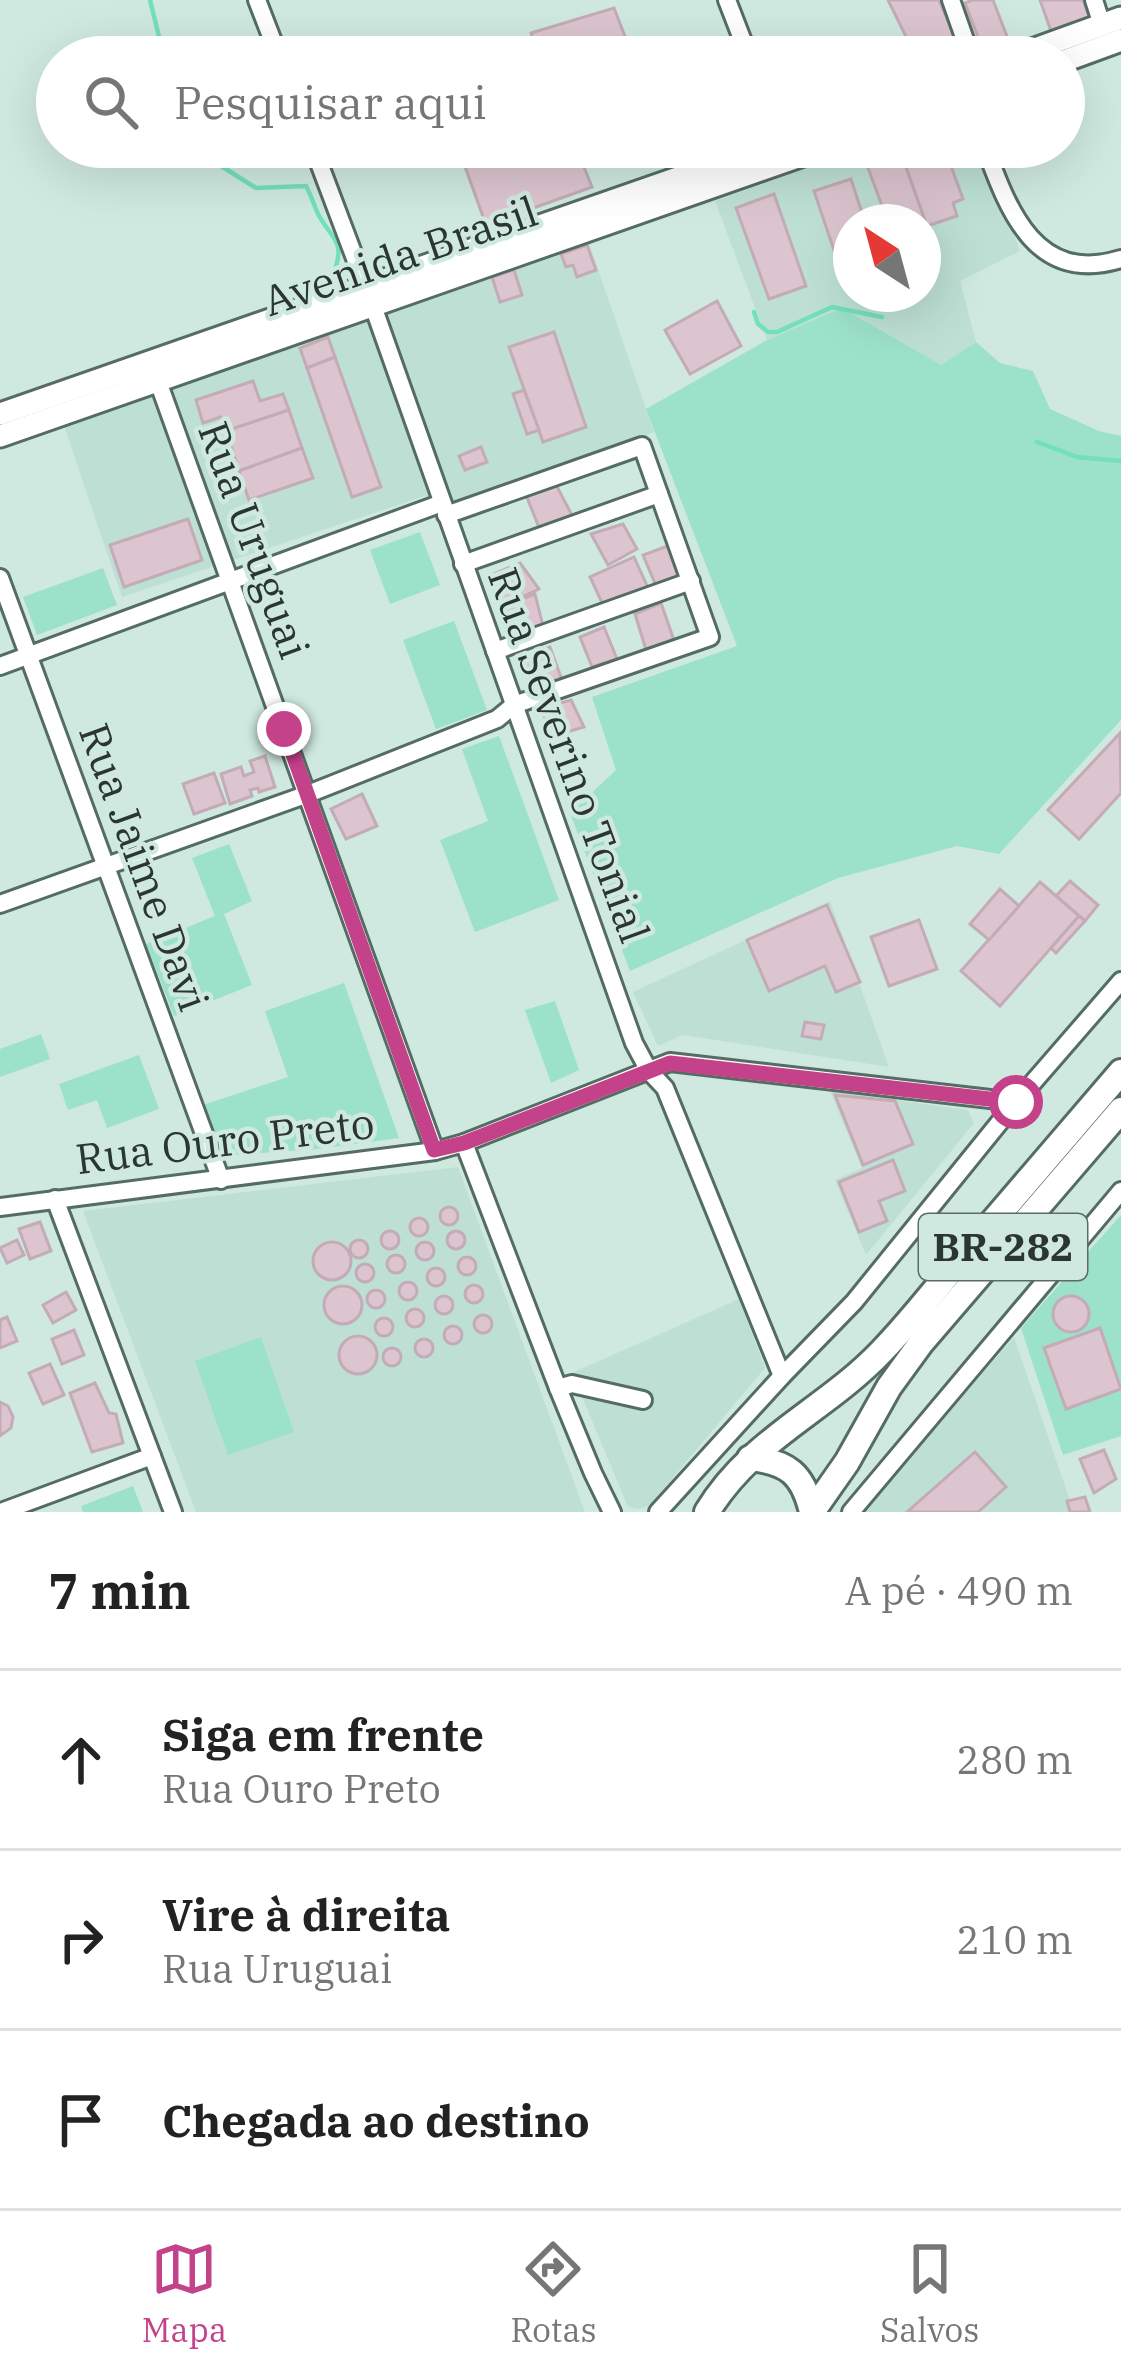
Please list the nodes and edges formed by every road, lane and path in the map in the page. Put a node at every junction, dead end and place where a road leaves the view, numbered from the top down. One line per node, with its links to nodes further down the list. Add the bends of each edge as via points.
1 (257, 0): 6 (street)
2 (727, 0): 7 (street)
3 (951, 0): 8 (street)
4 (1094, 0): 5 (street)
5 (1112, 22): 9 (main road)
6 (270, 36)
7 (741, 36)
8 (964, 36)
9 (1072, 36)
10 (1121, 40): 11 (main road)
11 (1085, 53)
12 (321, 168): 16 (street, Rua Severino Tonial)
13 (733, 168): 16 (main road, Avenida Brasil)
14 (993, 168): 15 (street, via 1022,229 1046,251 1070,265)
15 (1121, 260)
16 (369, 296): 17 (main road, Avenida Brasil); 21 (street, Rua Severino Tonial)
17 (154, 371): 18 (main road, Avenida Brasil); 19 (main road, Avenida Brasil); 24 (street, Rua Uruguai)
18 (0, 413)
19 (0, 436)
20 (659, 494): 21 (street, via 642,446); 22 (street); 25 (street)
21 (444, 509): 22 (street, Rua Severino Tonial); 24 (street)
22 (463, 564): 26 (street, Rua Severino Tonial)
23 (0, 578): 27 (street, Rua Jaime Davi)
24 (230, 581): 27 (street); 30 (street, Rua Uruguai)
25 (691, 581): 26 (street); 29 (street, via 710,637)
26 (495, 651): 29 (street, Rua Severino Tonial)
27 (28, 656): 28 (street); 31 (street, Rua Jaime Davi)
28 (0, 666)
29 (514, 705): 30 (street); 34 (street, Rua Severino Tonial)
30 (308, 794): 31 (street); 39 (street, Rua Uruguai)
31 (106, 866): 32 (street); 40 (street, Rua Jaime Davi)
32 (0, 904)
33 (1121, 981): 36 (street)
34 (649, 1071): 36 (street, Rua Ouro Preto, via 670,1063); 38 (street, Rua Ouro Preto); 44 (street, Rua Severino Tonial, via 665,1088)
35 (1121, 1072): 48 (highway, BR-282, via 882,1351)
36 (1016, 1102): 44 (street, via 854,1302)
37 (1121, 1110): 54 (highway, BR-282, via 922,1343)
38 (464, 1143): 39 (street, Rua Ouro Preto); 45 (street)
39 (434, 1150): 40 (street, Rua Ouro Preto)
40 (221, 1180): 42 (street, Rua Ouro Preto)
41 (1121, 1191): 55 (street)
42 (55, 1199): 43 (street, Rua Ouro Preto); 47 (street)
43 (0, 1206)
44 (782, 1376): 52 (street)
45 (558, 1388): 46 (street); 49 (street)
46 (643, 1400)
47 (152, 1456): 50 (street); 51 (street)
48 (749, 1458): 53 (highway, BR-282); 54 (highway, via 793,1472)
49 (606, 1508)
50 (1, 1512)
51 (173, 1512)
52 (658, 1512)
53 (707, 1512)
54 (812, 1512)
55 (851, 1512)

